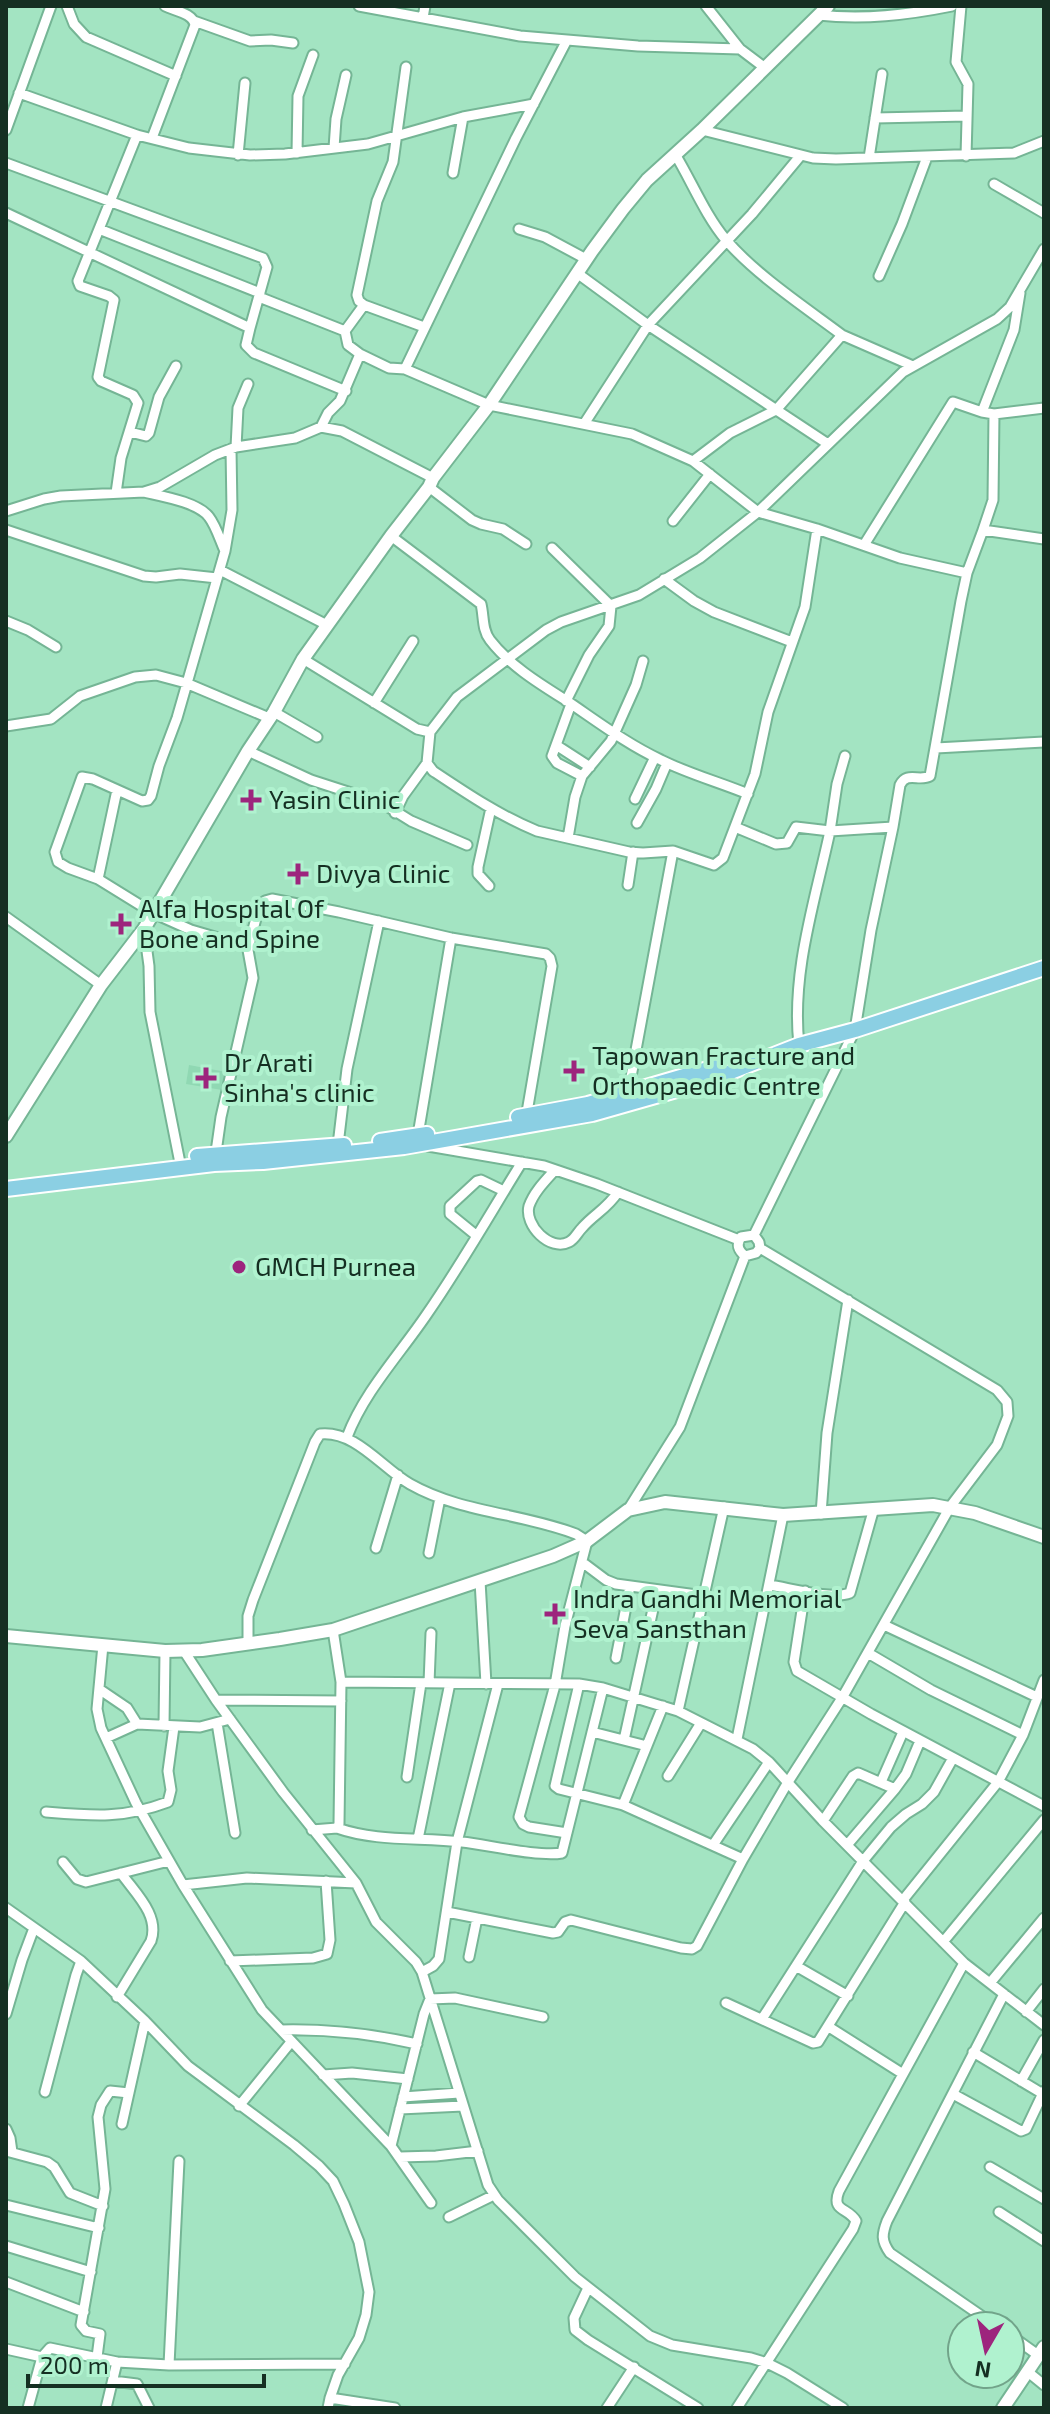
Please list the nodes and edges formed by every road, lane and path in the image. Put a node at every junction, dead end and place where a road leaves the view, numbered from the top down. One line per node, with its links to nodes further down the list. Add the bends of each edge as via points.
1 (51, 6): 23 (street)
2 (67, 6): 21 (street, via 86,37)
3 (165, 6): 12 (street)
4 (359, 6): 9 (street)
5 (425, 6): 11 (street)
6 (706, 6): 15 (street)
7 (952, 6): 10 (street, via 849,18)
8 (961, 6): 25 (street, via 956,62 968,84)
9 (395, 9): 11 (street)
10 (823, 10): 18 (street)
11 (423, 18): 13 (street)
12 (194, 21): 14 (street, via 250,41); 21 (street)
13 (567, 40): 15 (street); 24 (street)
14 (293, 43)
15 (740, 49): 18 (street)
16 (313, 55): 35 (street, via 298,96)
17 (406, 67): 31 (street)
18 (765, 68): 29 (street)
19 (882, 74): 27 (street)
20 (346, 75): 34 (street)
21 (176, 76): 32 (street)
22 (245, 83): 37 (street)
23 (19, 93): 28 (street); 30 (street)
24 (534, 104): 26 (street); 60 (street)
25 (967, 116): 27 (street); 39 (street)
26 (463, 117): 31 (street); 43 (street)
27 (875, 118): 41 (street)
28 (6, 130)
29 (702, 130): 36 (street); 38 (street)
30 (137, 135): 32 (street); 45 (street)
31 (396, 136): 34 (street); 58 (street, via 357,295)
32 (152, 138): 37 (street)
33 (1044, 141): 39 (street, via 1014,153)
34 (334, 148): 35 (street)
35 (297, 153): 37 (street)
36 (675, 154): 50 (street); 53 (street, via 647,180)
37 (238, 155)
38 (801, 155): 41 (street); 50 (street)
39 (966, 156): 40 (street)
40 (927, 157): 41 (street); 55 (street)
41 (869, 158)
42 (6, 163): 45 (street)
43 (453, 173)
44 (994, 184): 47 (street)
45 (110, 201): 48 (street); 57 (street, via 263,258 267,267)
46 (6, 213): 52 (street)
47 (1044, 213)
48 (99, 229): 52 (street); 57 (street)
49 (519, 229): 53 (street)
50 (726, 240): 59 (street); 63 (street)
51 (1044, 249): 56 (street)
52 (89, 252): 61 (street); 77 (street, via 78,284 114,300 98,377 137,398)
53 (586, 259): 54 (street)
54 (577, 273): 59 (street); 70 (street)
55 (879, 276)
56 (1021, 288): 66 (street, via 997,319); 73 (street, via 1014,330)
57 (260, 295): 61 (street); 62 (street)
58 (364, 305): 60 (street); 62 (street)
59 (648, 325): 72 (street); 75 (street)
60 (424, 327): 67 (street)
61 (250, 328): 69 (street, via 246,345 254,353)
62 (345, 331): 64 (street, via 348,345)
63 (842, 335): 66 (street); 72 (street)
64 (360, 354): 67 (street, via 389,368); 69 (street)
65 (176, 366): 77 (street, via 159,397 149,433)
66 (913, 366): 78 (street)
67 (405, 369): 70 (street)
68 (248, 384): 79 (street, via 238,408)
69 (346, 391): 76 (street)
70 (489, 405): 75 (street); 82 (street)
71 (1044, 408): 74 (street)
72 (776, 410): 78 (street); 80 (street, via 730,433)
73 (982, 412): 74 (street); 94 (street, via 953,402)
74 (994, 414): 90 (street, via 993,500)
75 (584, 424): 80 (street, via 632,434)
76 (321, 427): 79 (street, via 295,438); 82 (street, via 342,431)
77 (130, 432): 84 (street)
78 (828, 444): 86 (street)
79 (234, 448): 83 (street); 96 (street)
80 (693, 461): 81 (street)
81 (710, 474): 86 (street); 87 (street)
82 (431, 483): 91 (street); 93 (street, via 472,520 503,529)
83 (144, 492): 84 (street); 96 (street, via 205,513)
84 (116, 493): 85 (street, via 61,496)
85 (6, 511)
86 (758, 512): 88 (street); 99 (street)
87 (673, 521)
88 (817, 529): 94 (street); 104 (street, via 805,607)
89 (6, 530): 98 (street, via 144,576)
90 (983, 530): 92 (street); 97 (street)
91 (391, 536): 102 (street); 106 (street, via 481,604 488,638)
92 (1044, 539)
93 (526, 544)
94 (864, 545): 97 (street)
95 (552, 548): 100 (street)
96 (225, 551): 98 (street)
97 (967, 573): 119 (street)
98 (218, 574): 102 (street); 109 (street)
99 (664, 579): 100 (street); 104 (street, via 714,612)
100 (611, 606): 106 (street, via 561,622); 111 (street, via 609,626 589,655)
101 (6, 621): 105 (street)
102 (327, 625): 107 (street)
103 (413, 641): 110 (street)
104 (792, 642): 128 (street)
105 (56, 647)
106 (508, 658): 111 (street); 114 (street, via 457,697)
107 (303, 659): 110 (street); 112 (street)
108 (643, 661): 115 (street)
109 (186, 683): 112 (street); 113 (street, via 156,675 135,677 80,696 51,719); 127 (street, via 151,796 142,801)
110 (374, 703): 114 (street)
111 (568, 703): 115 (street); 118 (street)
112 (272, 715): 116 (street); 120 (street)
113 (6, 726)
114 (430, 732): 123 (street)
115 (613, 735): 122 (street); 125 (street)
116 (317, 737)
117 (1044, 742): 119 (street)
118 (556, 745): 125 (street); 126 (street, via 553,761)
119 (936, 748): 134 (street, via 930,776 903,779)
120 (248, 751): 131 (street, via 311,780 382,803); 143 (street)
121 (845, 756): 135 (street)
122 (655, 757): 124 (street); 129 (street)
123 (427, 763): 130 (street); 131 (street)
124 (667, 763): 128 (street); 132 (street)
125 (590, 767): 126 (street)
126 (582, 776): 136 (street)
127 (117, 790): 140 (street); 140 (street, via 82,777 55,852 58,862)
128 (748, 794): 133 (street)
129 (635, 799)
130 (491, 808): 136 (street, via 537,831); 142 (street, via 478,867)
131 (395, 813): 137 (street)
132 (637, 823)
133 (735, 827): 135 (street, via 776,844 787,843 796,827); 138 (street, via 723,858 714,865)
134 (893, 827): 135 (street); 152 (street)
135 (830, 831): 153 (street, via 801,962)
136 (568, 838): 139 (street)
137 (467, 845)
138 (673, 851): 139 (street); 154 (street)
139 (633, 852): 141 (street)
140 (98, 879): 143 (street)
141 (628, 885)
142 (489, 886)
143 (153, 913): 146 (street); 148 (street)
144 (6, 917): 151 (street)
145 (379, 921): 147 (street); 148 (street, via 272,899 259,907); 158 (street, via 347,1069)
146 (144, 929): 151 (street); 161 (street, via 150,1012)
147 (451, 938): 155 (street, via 538,951 550,958); 157 (street)
148 (249, 947): 159 (street, via 251,992)
149 (1044, 958): 152 (main road)
150 (1044, 968): 152 (main road)
151 (101, 985): 156 (street)
152 (856, 1024): 153 (main road); 167 (street)
153 (799, 1041): 154 (main road); 155 (main road, via 708,1081 625,1106)
154 (628, 1093): 155 (main road)
155 (525, 1120): 157 (main road)
156 (6, 1136)
157 (418, 1140): 158 (main road); 159 (main road, via 263,1162); 160 (street)
158 (338, 1145): 159 (main road)
159 (215, 1159): 161 (main road)
160 (522, 1162): 162 (street); 165 (street)
161 (180, 1163): 163 (main road); 164 (main road)
162 (555, 1170): 166 (street); 166 (street, via 534,1196 528,1215 549,1241 571,1241)
163 (6, 1179)
164 (6, 1189)
165 (504, 1191): 168 (street); 168 (street, via 477,1181 450,1206 450,1214)
166 (618, 1192): 169 (street)
167 (754, 1235): 169 (street); 170 (street)
168 (477, 1236): 173 (street, via 369,1395)
169 (739, 1240): 171 (street, via 738,1249)
170 (760, 1248): 171 (street); 172 (street)
171 (745, 1256): 179 (street, via 680,1427)
172 (848, 1300): 177 (street, via 997,1390 1007,1402 1008,1416 997,1445); 180 (street, via 827,1433)
173 (347, 1437): 174 (street); 197 (street, via 320,1434 315,1442 253,1600)
174 (398, 1475): 175 (street); 184 (street)
175 (440, 1498): 183 (street, via 569,1531); 185 (street)
176 (724, 1507): 179 (street, via 665,1502); 181 (street); 192 (street)
177 (950, 1507): 178 (street); 182 (street); 193 (street)
178 (874, 1508): 180 (street); 191 (street, via 850,1593)
179 (628, 1510): 183 (street)
180 (821, 1514): 181 (street)
181 (783, 1515): 188 (street)
182 (1044, 1537)
183 (587, 1541): 186 (street); 187 (street)
184 (376, 1548)
185 (429, 1553)
186 (582, 1562): 189 (street, via 606,1580); 210 (street)
187 (480, 1581): 194 (street); 207 (street)
188 (769, 1585): 191 (street); 229 (street)
189 (630, 1586): 190 (street); 202 (street)
190 (657, 1591): 192 (street); 213 (street)
191 (805, 1591): 214 (street, via 795,1668)
192 (704, 1596): 219 (street)
193 (884, 1625): 201 (street); 216 (street)
194 (333, 1630): 197 (street); 204 (street)
195 (431, 1633): 205 (street)
196 (6, 1636): 198 (street)
197 (248, 1644): 200 (street)
198 (103, 1645): 199 (street); 212 (street)
199 (165, 1651): 200 (street); 224 (street)
200 (184, 1651): 215 (street)
201 (868, 1653): 214 (street); 227 (street)
202 (616, 1658)
203 (1044, 1680): 216 (street)
204 (341, 1682): 205 (street); 217 (street)
205 (425, 1683): 206 (street); 236 (street)
206 (450, 1683): 207 (street); 252 (street)
207 (486, 1684): 208 (street)
208 (498, 1684): 210 (street); 253 (street)
209 (579, 1684): 210 (street); 211 (street); 241 (street, via 555,1783)
210 (555, 1685): 251 (street, via 519,1817 529,1827)
211 (603, 1688): 213 (street); 225 (street)
212 (99, 1689): 223 (street, via 127,1708); 228 (street, via 97,1709)
213 (635, 1697): 218 (street); 230 (street)
214 (842, 1698): 226 (street); 237 (street)
215 (216, 1700): 217 (street); 220 (street)
216 (1039, 1700): 227 (street)
217 (341, 1701): 248 (street)
218 (663, 1706): 219 (street); 232 (street)
219 (678, 1711): 222 (street)
220 (230, 1719): 221 (street); 249 (street)
221 (217, 1723): 224 (street); 250 (street)
222 (701, 1723): 229 (street); 235 (street)
223 (137, 1724): 224 (street); 228 (street)
224 (169, 1727): 245 (street, via 170,1797)
225 (592, 1732): 230 (street); 241 (street)
226 (903, 1732): 231 (street); 238 (street)
227 (1023, 1735): 239 (street)
228 (106, 1738): 245 (street)
229 (737, 1739): 234 (street)
230 (624, 1740): 232 (street)
231 (920, 1741): 233 (street); 240 (street)
232 (647, 1746): 242 (street)
233 (953, 1758): 239 (street); 258 (street, via 934,1792 891,1827)
234 (769, 1762): 237 (street); 254 (street)
235 (668, 1776)
236 (407, 1777)
237 (788, 1782): 247 (street); 256 (street)
238 (881, 1782): 240 (street); 247 (street, via 864,1774 853,1776)
239 (998, 1782): 243 (street); 264 (street)
240 (895, 1789): 255 (street)
241 (576, 1793): 242 (street); 251 (street)
242 (623, 1805): 254 (street)
243 (1044, 1806)
244 (46, 1812): 245 (street)
245 (141, 1812): 257 (street)
246 (1044, 1820): 270 (street)
247 (823, 1821): 255 (street)
248 (337, 1828): 249 (street); 252 (street)
249 (312, 1830): 262 (street)
250 (235, 1833)
251 (567, 1833): 253 (street, via 558,1855)
252 (418, 1839): 253 (street)
253 (457, 1842): 266 (street)
254 (713, 1845): 256 (street)
255 (847, 1845): 258 (street)
256 (743, 1859): 267 (street, via 703,1939 692,1949 571,1920 553,1933)
257 (169, 1861): 260 (street); 263 (street)
258 (863, 1861): 264 (street); 275 (street)
259 (63, 1862): 260 (street, via 82,1881)
260 (121, 1873): 281 (street, via 148,1910 154,1931)
261 (326, 1881): 262 (street); 263 (street, via 247,1878); 273 (street, via 327,1954)
262 (356, 1883): 276 (street, via 376,1922)
263 (183, 1885): 273 (street)
264 (904, 1901): 270 (street); 280 (street)
265 (7, 1912): 269 (street)
266 (447, 1912): 267 (street); 276 (street, via 439,1959)
267 (477, 1918): 271 (street)
268 (1044, 1918): 277 (street)
269 (34, 1928): 272 (street); 285 (street)
270 (943, 1942): 274 (street)
271 (469, 1957)
272 (81, 1961): 281 (street); 302 (street)
273 (230, 1961): 291 (street)
274 (964, 1963): 277 (street); 298 (street)
275 (796, 1966): 280 (street); 287 (street)
276 (422, 1972): 282 (street)
277 (990, 1983): 279 (street)
278 (1044, 1989): 284 (street)
279 (1004, 1994): 284 (street); 295 (street)
280 (848, 1996): 290 (street)
281 (117, 1997): 288 (street)
282 (430, 1999): 286 (street, via 455,1998); 294 (street); 304 (street)
283 (726, 2003): 287 (street)
284 (1026, 2012): 289 (street)
285 (6, 2014)
286 (543, 2017)
287 (762, 2019): 290 (street, via 813,2043)
288 (145, 2021): 303 (street); 308 (street, via 188,2066)
289 (1044, 2025)
290 (829, 2027): 298 (street)
291 (281, 2030): 293 (street); 294 (street)
292 (1044, 2040): 296 (street)
293 (291, 2042): 299 (street); 308 (street)
294 (417, 2044): 300 (street)
295 (973, 2052): 301 (street); 306 (street)
296 (1033, 2060): 297 (street); 301 (street)
297 (1044, 2066)
298 (903, 2074): 339 (street, via 837,2196 839,2208 856,2221 853,2229)
299 (323, 2075): 300 (street); 313 (street)
300 (408, 2079): 307 (street)
301 (1021, 2081): 305 (street)
302 (45, 2092)
303 (129, 2093): 311 (street); 323 (street, via 110,2091 98,2117)
304 (459, 2093): 307 (street); 309 (street)
305 (1043, 2093): 306 (street, via 1031,2122 1021,2131)
306 (953, 2094): 332 (street, via 882,2235 890,2253)
307 (403, 2097): 310 (street)
308 (239, 2106): 340 (street, via 319,2166 344,2204 359,2242 369,2292 359,2338)
309 (463, 2106): 310 (street); 315 (street)
310 (400, 2109): 313 (street)
311 (122, 2124)
312 (6, 2129): 314 (street)
313 (391, 2146): 316 (street)
314 (9, 2151): 323 (street, via 47,2162 70,2193)
315 (478, 2151): 316 (street); 319 (street)
316 (400, 2157): 321 (street)
317 (179, 2161): 341 (street)
318 (990, 2167): 320 (street)
319 (494, 2195): 325 (street); 331 (street)
320 (1044, 2199)
321 (431, 2203)
322 (6, 2205): 326 (street)
323 (103, 2206): 326 (street)
324 (999, 2212): 327 (street)
325 (449, 2217)
326 (99, 2228): 329 (street)
327 (1044, 2241)
328 (6, 2246): 329 (street)
329 (91, 2272): 333 (street)
330 (6, 2282): 333 (street)
331 (588, 2288): 339 (street, via 660,2341); 342 (street, via 574,2318 575,2330)
332 (973, 2310)
333 (84, 2312): 337 (street, via 82,2329 100,2334)
334 (6, 2349): 336 (street)
335 (1041, 2351): 343 (street)
336 (42, 2357): 337 (street, via 50,2348); 349 (street)
337 (97, 2357): 338 (street)
338 (117, 2362): 341 (street); 344 (street)
339 (767, 2363): 348 (street); 356 (street)
340 (345, 2364): 341 (street); 347 (street)
341 (169, 2365)
342 (634, 2367): 346 (street); 353 (street)
343 (1028, 2372): 345 (street); 357 (street)
344 (113, 2381): 350 (street); 351 (street, via 137,2384)
345 (1044, 2385)
346 (680, 2397): 354 (street); 355 (street)
347 (329, 2403): 352 (street)
348 (739, 2407)
349 (28, 2408)
350 (106, 2408)
351 (149, 2408)
352 (395, 2408)
353 (607, 2408)
354 (673, 2408)
355 (698, 2408)
356 (843, 2408)
357 (1003, 2408)

